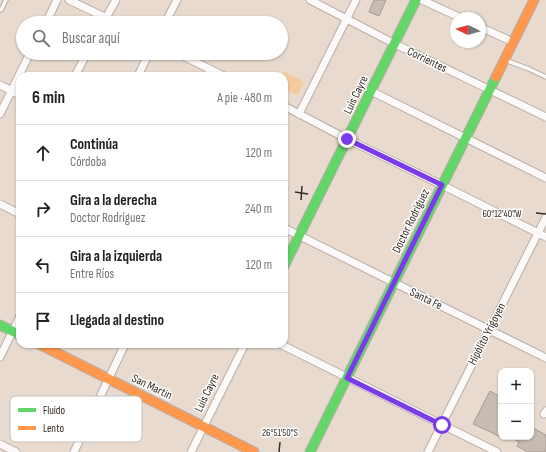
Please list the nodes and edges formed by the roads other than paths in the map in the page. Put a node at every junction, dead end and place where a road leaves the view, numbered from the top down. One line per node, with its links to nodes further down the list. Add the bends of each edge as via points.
1 (6, 0): 11 (lane)
2 (57, 0): 13 (street)
3 (69, 0): 14 (street)
4 (116, 0): 15 (street)
5 (176, 0): 16 (street)
6 (310, 0): 17 (street, Corrientes)
7 (356, 0): 17 (street)
8 (416, 0): 20 (street, Luis Cayre)
9 (422, 0): 12 (street)
10 (534, 0): 19 (street, Doctor Rodríguez)
11 (1, 10)
12 (450, 13)
13 (49, 16)
14 (98, 16)
15 (107, 16)
16 (168, 16)
17 (347, 19): 20 (street, Corrientes); 41 (street)
18 (486, 30): 19 (street)
19 (513, 42): 25 (street, Doctor Rodríguez)
20 (395, 44): 35 (street, Corrientes); 37 (street, Luis Cayre)
21 (26, 60): 27 (street)
22 (83, 60): 28 (street)
23 (146, 60): 29 (street)
24 (191, 60): 26 (street)
25 (504, 60): 32 (lane); 35 (street, Doctor Rodríguez)
26 (209, 69): 30 (lane); 31 (street)
27 (20, 72)
28 (77, 72)
29 (140, 72)
30 (207, 72)
31 (215, 72)
32 (546, 77)
33 (16, 81): 36 (street)
34 (0, 85): 36 (street)
35 (490, 90): 42 (street, Corrientes); 43 (street, Doctor Rodríguez)
36 (11, 91): 38 (street); 40 (street)
37 (371, 91): 43 (street); 44 (street, Luis Cayre)
38 (16, 93)
39 (288, 108): 41 (street)
40 (0, 114)
41 (299, 114): 44 (street)
42 (546, 117)
43 (466, 138): 45 (street); 46 (street, Doctor Rodríguez)
44 (347, 139): 46 (street); 52 (street, Luis Cayre)
45 (546, 178)
46 (442, 185): 51 (street); 55 (street, Doctor Rodríguez)
47 (0, 204): 48 (street)
48 (16, 212)
49 (546, 217): 51 (street, Hipólito Yrigoyen)
50 (288, 230): 52 (street, Santa Fe)
51 (538, 233): 53 (street); 57 (street, Hipólito Yrigoyen)
52 (299, 236): 54 (street, Luis Cayre); 55 (street, Santa Fe)
53 (546, 237)
54 (288, 258)
55 (394, 283): 57 (street, Santa Fe); 65 (street, Doctor Rodríguez)
56 (0, 325): 58 (street)
57 (489, 330): 64 (street, Santa Fe); 68 (street, Hipólito Yrigoyen)
58 (16, 333): 63 (street)
59 (47, 348): 66 (street, San Martín)
60 (123, 348): 66 (street)
61 (243, 348): 69 (street, Luis Cayre)
62 (288, 348): 65 (street)
63 (0, 357)
64 (546, 358)
65 (347, 378): 68 (street); 76 (street, Doctor Rodríguez)
66 (109, 379): 67 (street); 69 (street, San Martín)
67 (101, 396)
68 (442, 425): 77 (street, Hipólito Yrigoyen); 78 (street)
69 (204, 426): 74 (street, Luis Cayre); 75 (street, San Martín)
70 (79, 442): 73 (street)
71 (0, 444): 72 (street)
72 (16, 452)
73 (74, 452)
74 (191, 452)
75 (254, 452)
76 (310, 452)
77 (428, 452)
78 (497, 452)

